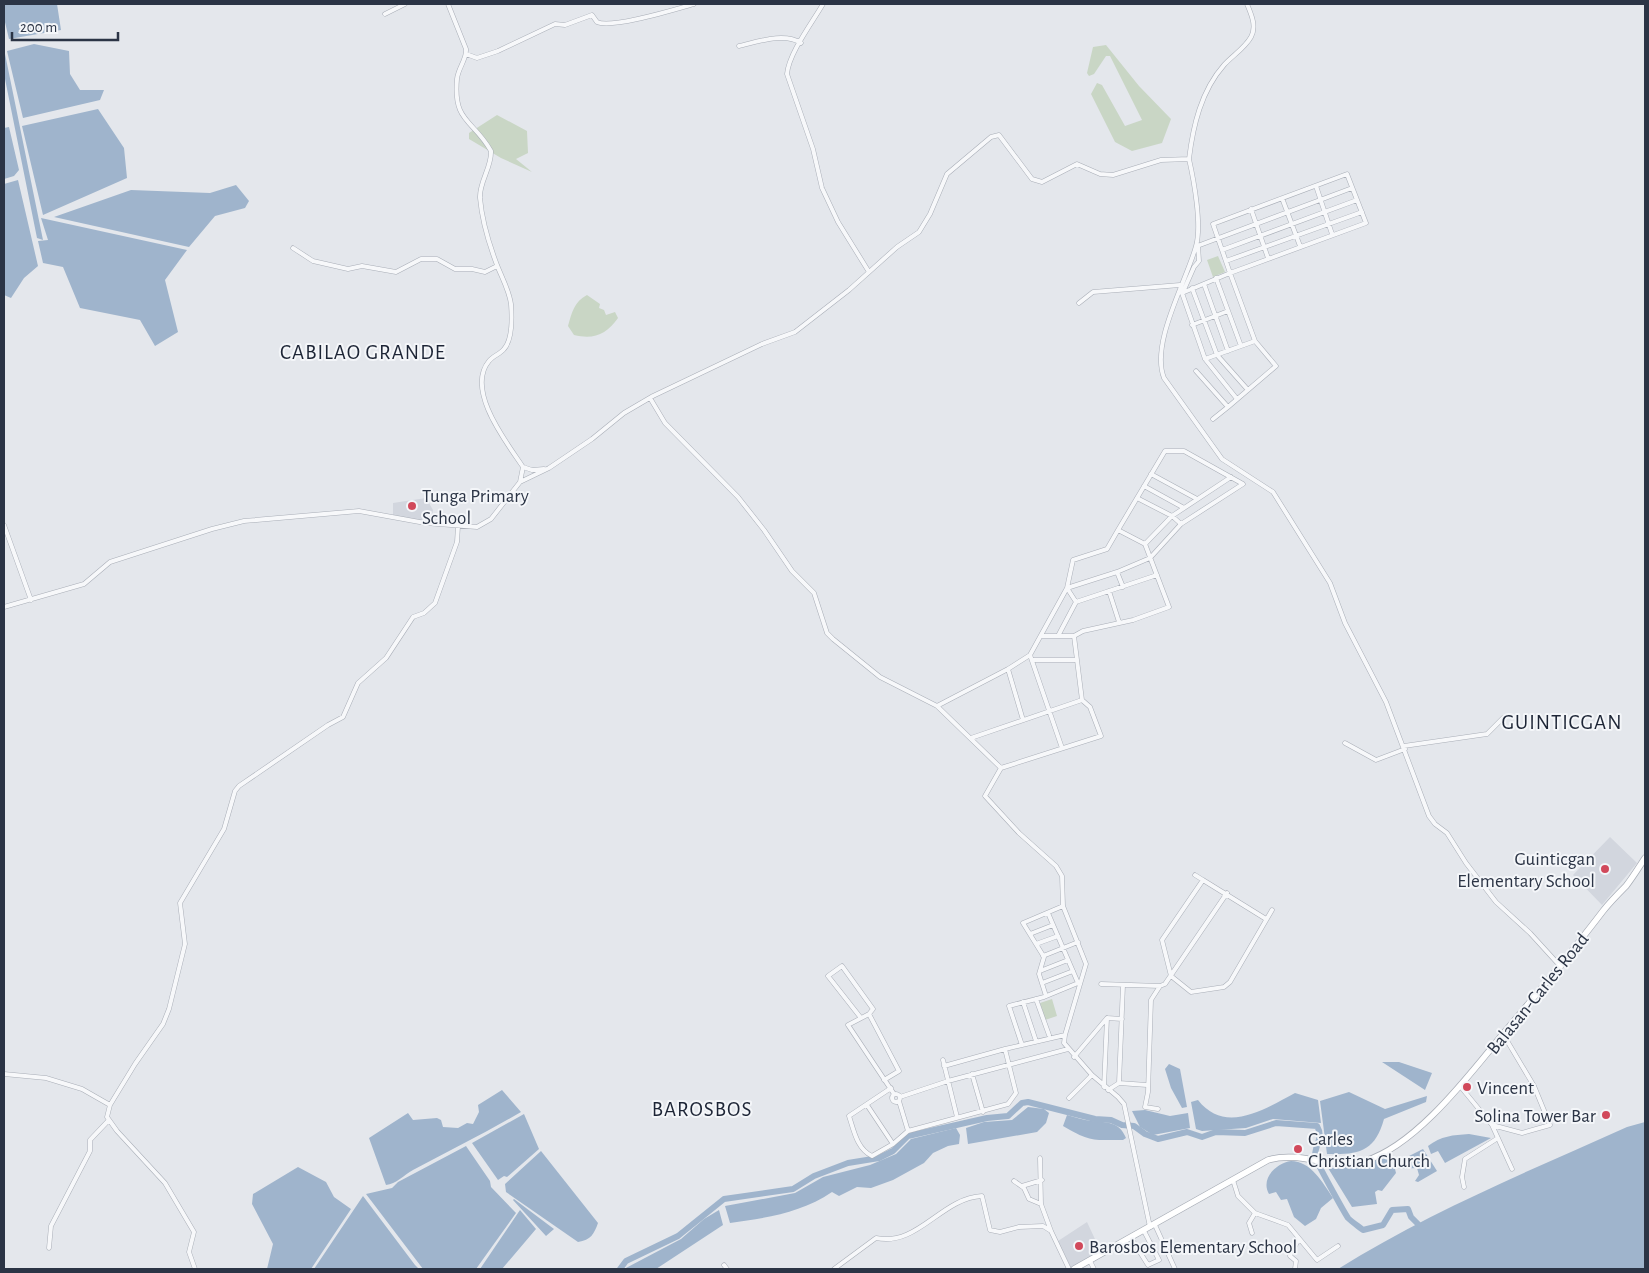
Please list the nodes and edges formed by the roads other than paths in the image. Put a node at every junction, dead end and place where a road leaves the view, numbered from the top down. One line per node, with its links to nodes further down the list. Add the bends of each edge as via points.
1 (405, 4): 6 (street)
2 (448, 4): 9 (street, via 458,24)
3 (694, 4): 9 (street, via 646,18 606,24 597,22 592,15 565,25 555,24 477,58)
4 (823, 4): 7 (street)
5 (1247, 4): 10 (street, via 1255,26 1251,37 1223,66 1205,94)
6 (386, 14)
7 (801, 43): 8 (street, via 793,38 770,39); 35 (street, via 787,74 813,149 822,188 838,222)
8 (739, 46)
9 (466, 54): 34 (street, via 458,70 456,102 461,115 491,150 480,196)
10 (1189, 159): 27 (street); 35 (street, via 1161,160 1113,175 1100,174 1077,164 1042,182 1032,178 1003,140 995,135 947,174 924,226)
11 (1316, 186): 12 (street, via 1348,174); 13 (street); 14 (street)
12 (1352, 188): 14 (street); 15 (street)
13 (1282, 198): 16 (street); 17 (street)
14 (1320, 199): 17 (street); 18 (street)
15 (1357, 200): 18 (street); 19 (street)
16 (1251, 209): 20 (street); 26 (street, via 1213,224)
17 (1287, 212): 20 (street); 21 (street)
18 (1324, 212): 21 (street); 22 (street)
19 (1362, 212): 22 (street); 23 (street, via 1366,223)
20 (1256, 223): 24 (street); 26 (street)
21 (1292, 224): 24 (street); 25 (street)
22 (1328, 224): 23 (street); 25 (street)
23 (1332, 234): 28 (street)
24 (1260, 236): 30 (street); 31 (street)
25 (1297, 236): 28 (street); 30 (street)
26 (1218, 239): 27 (street); 31 (street)
27 (1198, 245): 39 (street); 41 (street, via 1199,260)
28 (1300, 246): 32 (street)
29 (293, 248): 34 (street, via 313,261 348,268 362,266 396,272 420,259 437,259 460,271 485,272)
30 (1264, 248): 32 (street); 33 (street)
31 (1222, 250): 33 (street)
32 (1268, 258): 36 (street)
33 (1226, 261): 36 (street)
34 (497, 266): 58 (street, via 509,293 510,336 507,346 487,365 484,394 500,434)
35 (869, 272): 54 (street, via 795,332 762,344)
36 (1230, 273): 37 (street); 47 (street)
37 (1216, 278): 38 (street); 43 (street)
38 (1204, 284): 40 (street); 44 (street)
39 (1180, 285): 42 (street, via 1094,292); 62 (street, via 1163,344 1162,372 1222,459)
40 (1192, 288): 41 (street); 45 (street)
41 (1182, 293): 46 (street)
42 (1079, 302)
43 (1228, 311): 44 (street); 48 (street)
44 (1216, 316): 45 (street); 49 (street)
45 (1204, 320): 46 (street); 50 (street)
46 (1192, 324): 51 (street)
47 (1255, 341): 48 (street); 53 (street, via 1276,366)
48 (1241, 346): 49 (street)
49 (1228, 351): 50 (street)
50 (1217, 355): 51 (street); 53 (street)
51 (1205, 359): 55 (street)
52 (1196, 371): 56 (street)
53 (1248, 390): 55 (street)
54 (650, 398): 59 (street); 93 (street, via 665,423 738,497 792,571 814,593 827,632 833,639 880,677)
55 (1237, 400): 56 (street)
56 (1228, 407): 57 (street)
57 (1213, 419)
58 (523, 467): 59 (street); 63 (street)
59 (549, 468): 63 (street)
60 (1151, 474): 61 (street, via 1165,451 1184,451); 65 (street); 67 (street)
61 (1231, 477): 64 (street); 67 (street)
62 (1252, 478): 64 (street); 100 (street, via 1273,492 1330,584 1345,623 1386,702)
63 (520, 482): 72 (street, via 486,523 478,527)
64 (1243, 484): 70 (street)
65 (1144, 486): 66 (street); 68 (street)
66 (1137, 498): 69 (street); 73 (street)
67 (1197, 500): 68 (street)
68 (1184, 508): 69 (street)
69 (1172, 516): 70 (street); 74 (street)
70 (1181, 524): 75 (street)
71 (4, 525): 81 (street)
72 (458, 526): 81 (street, via 359,511 244,520 110,562 84,584); 158 (street, via 457,542 435,603 413,618 386,658 358,684 343,717 235,790 224,829 180,903 185,944 169,1009 163,1024)
73 (1118, 530): 74 (street); 79 (street, via 1107,549 1072,560)
74 (1145, 544): 75 (street)
75 (1150, 558): 76 (street); 77 (street)
76 (1118, 572): 78 (street); 79 (street)
77 (1156, 575): 78 (street); 84 (street, via 1169,607)
78 (1123, 586): 80 (street)
79 (1067, 588): 82 (street); 85 (street)
80 (1109, 591): 82 (street); 84 (street)
81 (31, 600): 83 (street)
82 (1076, 602): 86 (street)
83 (4, 607)
84 (1119, 622): 87 (street)
85 (1041, 636): 86 (street); 88 (street)
86 (1058, 636): 87 (street)
87 (1074, 636): 90 (street)
88 (1030, 655): 89 (street); 91 (street)
89 (1032, 660): 90 (street); 94 (street)
90 (1076, 660): 92 (street)
91 (1008, 669): 93 (street); 96 (street)
92 (1082, 700): 94 (street); 99 (street, via 1090,707 1101,736)
93 (937, 706): 97 (street)
94 (1050, 712): 96 (street); 99 (street)
95 (1503, 718): 100 (street, via 1487,734)
96 (1024, 720): 97 (street)
97 (971, 738): 101 (street)
98 (1346, 743): 100 (street, via 1376,760)
99 (1062, 748): 101 (street)
100 (1404, 748): 118 (street, via 1429,816 1447,833 1496,902)
101 (1002, 768): 106 (street, via 985,796 1018,833 1056,866 1062,876)
102 (1645, 858): 118 (main road, Balasan-Carles Road)
103 (1195, 875): 104 (street)
104 (1202, 880): 105 (street); 121 (street, via 1162,940)
105 (1227, 892): 109 (street); 121 (street)
106 (1063, 906): 108 (street); 113 (street)
107 (1272, 910): 109 (street)
108 (1048, 913): 110 (street); 111 (street, via 1023,923)
109 (1266, 918): 121 (street, via 1230,982 1224,987 1191,992)
110 (1053, 925): 111 (street); 112 (street)
111 (1030, 934): 114 (street)
112 (1058, 936): 114 (street); 115 (street)
113 (1078, 942): 115 (street); 134 (street, via 1086,964)
114 (1036, 944): 116 (street)
115 (1063, 948): 116 (street); 117 (street)
116 (1043, 956): 119 (street)
117 (1068, 960): 119 (street); 120 (street)
118 (1561, 966): 133 (main road, Balasan-Carles Road)
119 (1040, 971): 122 (street)
120 (1073, 971): 122 (street); 126 (street, via 1078,983)
121 (1171, 976): 125 (street)
122 (1042, 983): 126 (street)
123 (1101, 984): 124 (street)
124 (1123, 985): 125 (street); 132 (street)
125 (1160, 986): 150 (street, via 1151,1000)
126 (1046, 996): 127 (street)
127 (1036, 999): 128 (street); 135 (street)
128 (1023, 1002): 136 (street); 137 (street, via 1009,1006)
129 (869, 1014): 130 (street); 130 (street, via 874,1009 842,966 828,976); 147 (street, via 899,1071)
130 (861, 1018): 147 (street, via 848,1025)
131 (1107, 1018): 132 (street); 140 (street); 153 (street)
132 (1122, 1019): 149 (street)
133 (1503, 1034): 151 (main road, Balasan-Carles Road); 163 (street, via 1534,1086 1550,1125 1522,1134)
134 (1065, 1035): 136 (street); 139 (street, via 1064,1043)
135 (1049, 1036)
136 (1036, 1041): 137 (street)
137 (1022, 1045): 138 (street)
138 (1005, 1049): 142 (street); 143 (street)
139 (1068, 1049): 140 (street); 142 (street)
140 (1074, 1057): 146 (street)
141 (943, 1060): 143 (street)
142 (1009, 1064): 145 (street); 160 (street, via 1016,1093 1008,1104)
143 (944, 1066): 148 (street)
144 (4, 1074): 158 (street, via 46,1078 82,1089)
145 (972, 1074): 148 (street); 160 (street)
146 (1092, 1075): 153 (street); 155 (street)
147 (884, 1080): 152 (street)
148 (948, 1081): 156 (street); 161 (street)
149 (1119, 1083): 150 (street); 153 (street)
150 (1147, 1085): 159 (street, via 1144,1107)
151 (1460, 1086): 163 (street); 170 (main road, Balasan-Carles Road, via 1419,1127 1378,1155 1351,1164 1280,1156)
152 (891, 1088): 154 (street); 157 (street)
153 (1106, 1089): 176 (street, via 1124,1104)
154 (894, 1094): 156 (street); 156 (street, via 893,1100)
155 (1068, 1098)
156 (900, 1099): 164 (street)
157 (867, 1105): 166 (street); 166 (street, via 848,1116 860,1146 872,1156)
158 (110, 1106): 162 (street)
159 (1158, 1109)
160 (983, 1112): 161 (street)
161 (957, 1117): 164 (street)
162 (108, 1121): 183 (street, via 90,1140 90,1151 80,1174 51,1226); 187 (street, via 165,1183 194,1232 189,1252)
163 (1492, 1125): 165 (street)
164 (908, 1131): 166 (street)
165 (1498, 1138): 168 (street); 173 (street, via 1465,1159)
166 (892, 1144)
167 (1040, 1158): 169 (street)
168 (1512, 1169)
169 (1042, 1180): 172 (street); 174 (street)
170 (1233, 1180): 175 (street, via 1238,1196); 176 (main road, Balasan-Carles Road)
171 (1014, 1181): 172 (street)
172 (1022, 1186): 174 (street, via 1029,1199)
173 (1464, 1187)
174 (1040, 1204): 177 (street)
175 (1255, 1213): 179 (street, via 1250,1223); 181 (street, via 1284,1222)
176 (1152, 1226): 178 (main road, Balasan-Carles Road); 193 (street)
177 (1050, 1231): 189 (street, via 1043,1226 1000,1232 990,1230 982,1196 976,1196 937,1214 924,1226 902,1237 890,1240 876,1238); 190 (street)
178 (1144, 1231): 180 (main road, Balasan-Carles Road); 186 (street, via 1158,1260)
179 (1252, 1232)
180 (1131, 1238): 184 (main road, Balasan-Carles Road); 186 (street)
181 (1299, 1239): 182 (street, via 1316,1260); 194 (street, via 1291,1253)
182 (1338, 1246)
183 (49, 1248)
184 (1090, 1261): 191 (main road, Balasan-Carles Road); 192 (street)
185 (724, 1264): 188 (street)
186 (1148, 1267)
187 (195, 1269)
188 (727, 1269)
189 (834, 1269)
190 (1069, 1269)
191 (1074, 1269)
192 (1094, 1269)
193 (1175, 1269)
194 (1296, 1269)

